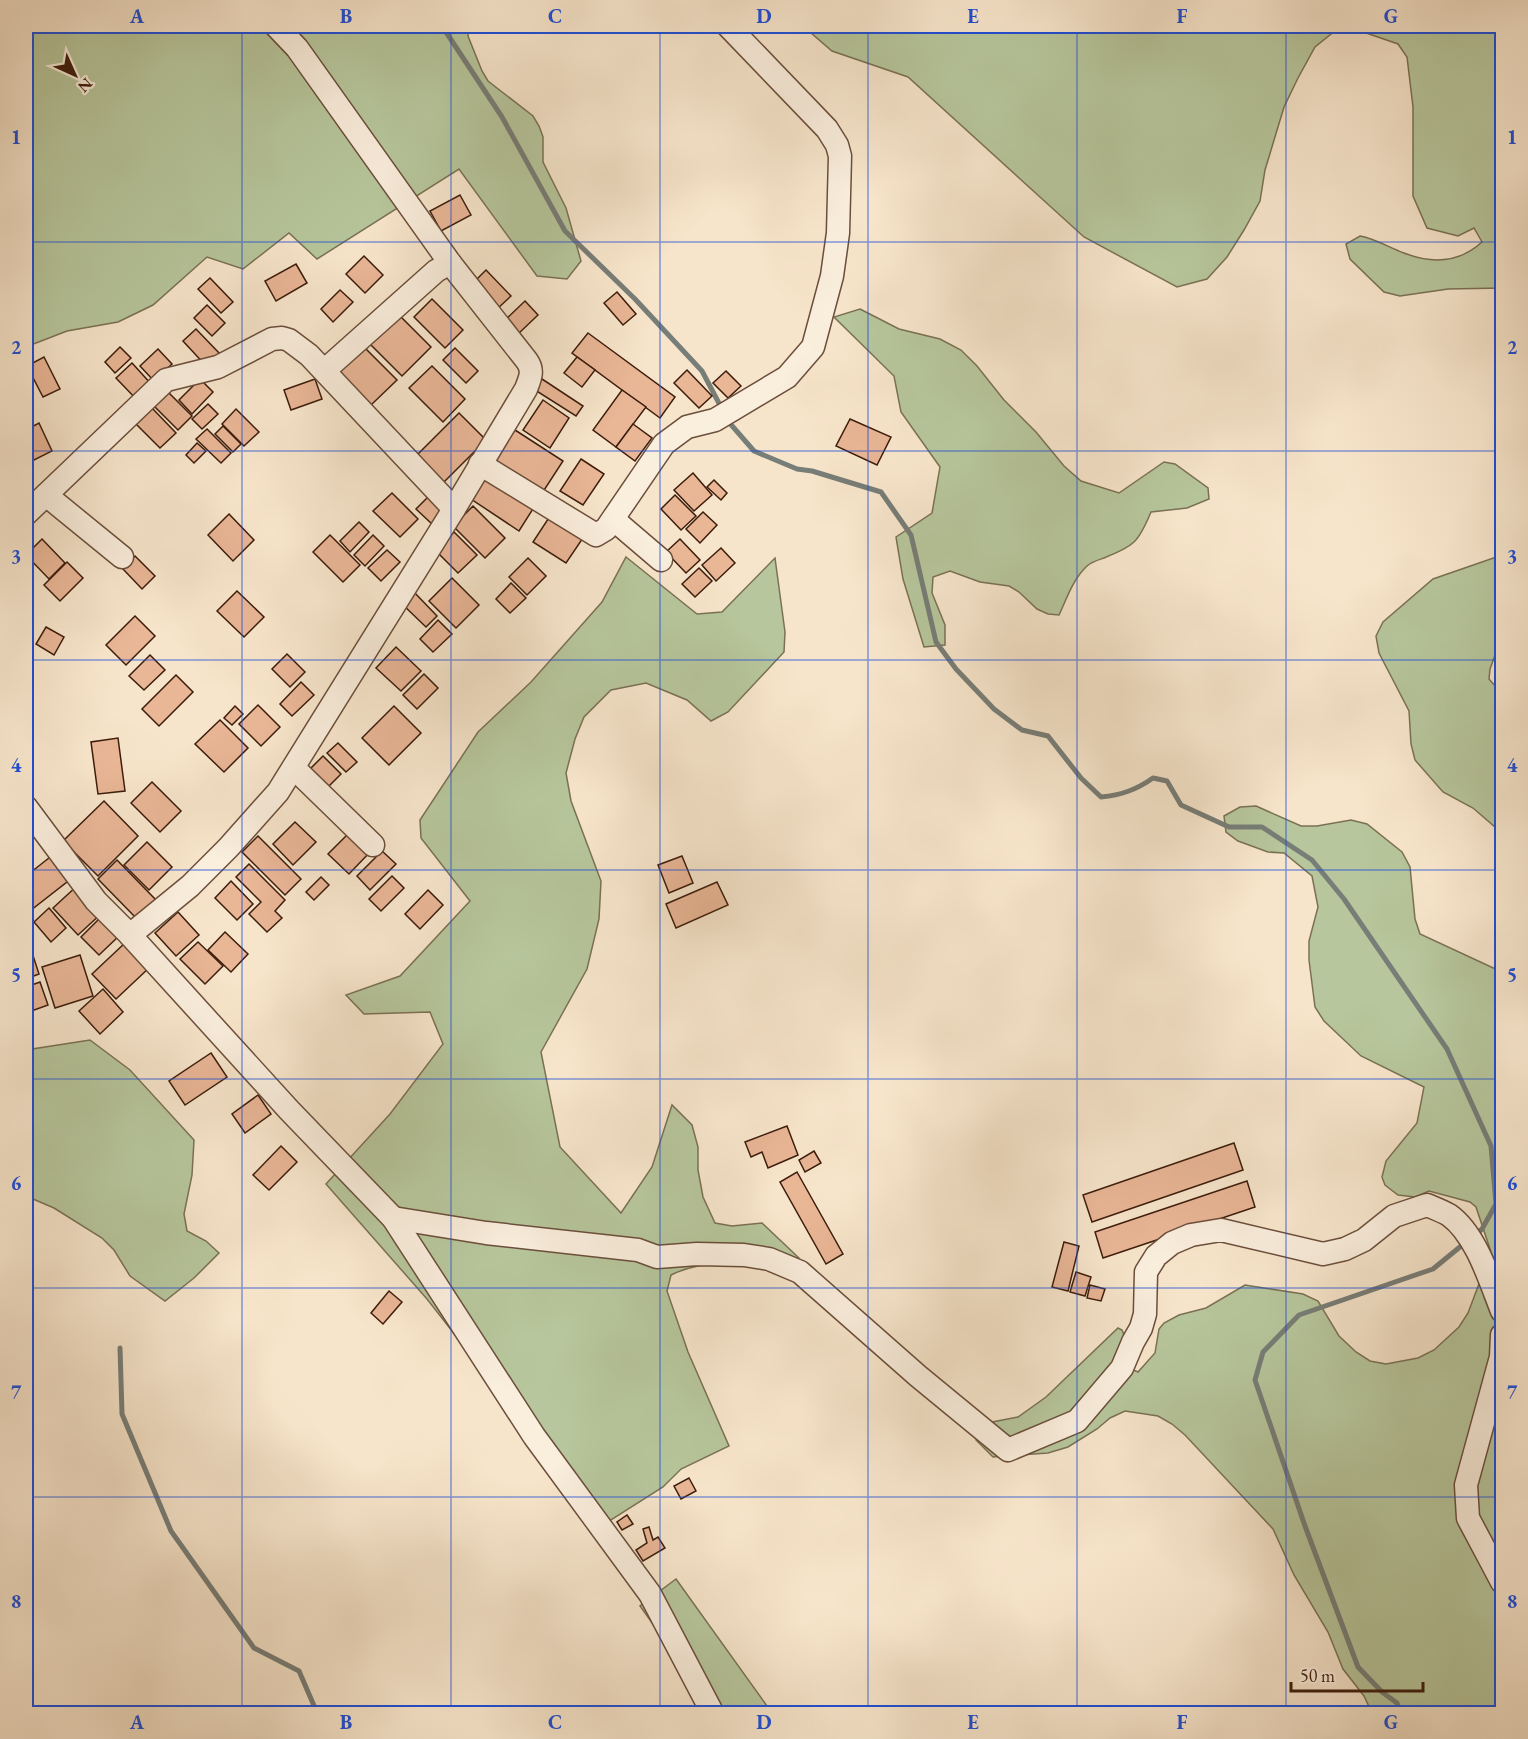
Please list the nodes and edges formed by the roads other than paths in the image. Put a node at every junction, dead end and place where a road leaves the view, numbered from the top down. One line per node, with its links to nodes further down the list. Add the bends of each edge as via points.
1 (276, 26): 3 (street, via 297,48)
2 (728, 26): 9 (street, via 827,129 837,145 841,172 832,276 813,347 787,377 715,420 687,427 664,444)
3 (450, 263): 4 (street, via 436,271); 5 (street, via 531,366 526,389)
4 (325, 370): 6 (street, via 297,345 282,338 272,339 218,367 166,380); 7 (street)
5 (480, 464): 7 (street); 9 (street, via 590,533 600,533)
6 (46, 495): 8 (street); 10 (street)
7 (454, 509): 12 (street)
8 (26, 514)
9 (613, 519): 11 (street)
10 (122, 557)
11 (661, 560)
12 (294, 768): 14 (street); 15 (street, via 228,848 190,886)
13 (26, 807): 15 (street, via 96,901)
14 (373, 845)
15 (130, 935): 16 (street)
16 (393, 1218): 17 (street, via 638,1250 657,1257 697,1254 769,1259 800,1272 1008,1450 1077,1420 1122,1368 1142,1328 1146,1272 1156,1256 1191,1235 1221,1230 1323,1254 1345,1249 1364,1240 1394,1216 1427,1205 1449,1216 1465,1231); 20 (street, via 534,1437 650,1594)
17 (1503, 1311)
18 (1503, 1335): 19 (street, via 1501,1357 1466,1485 1468,1518)
19 (1503, 1582)
20 (713, 1713)

